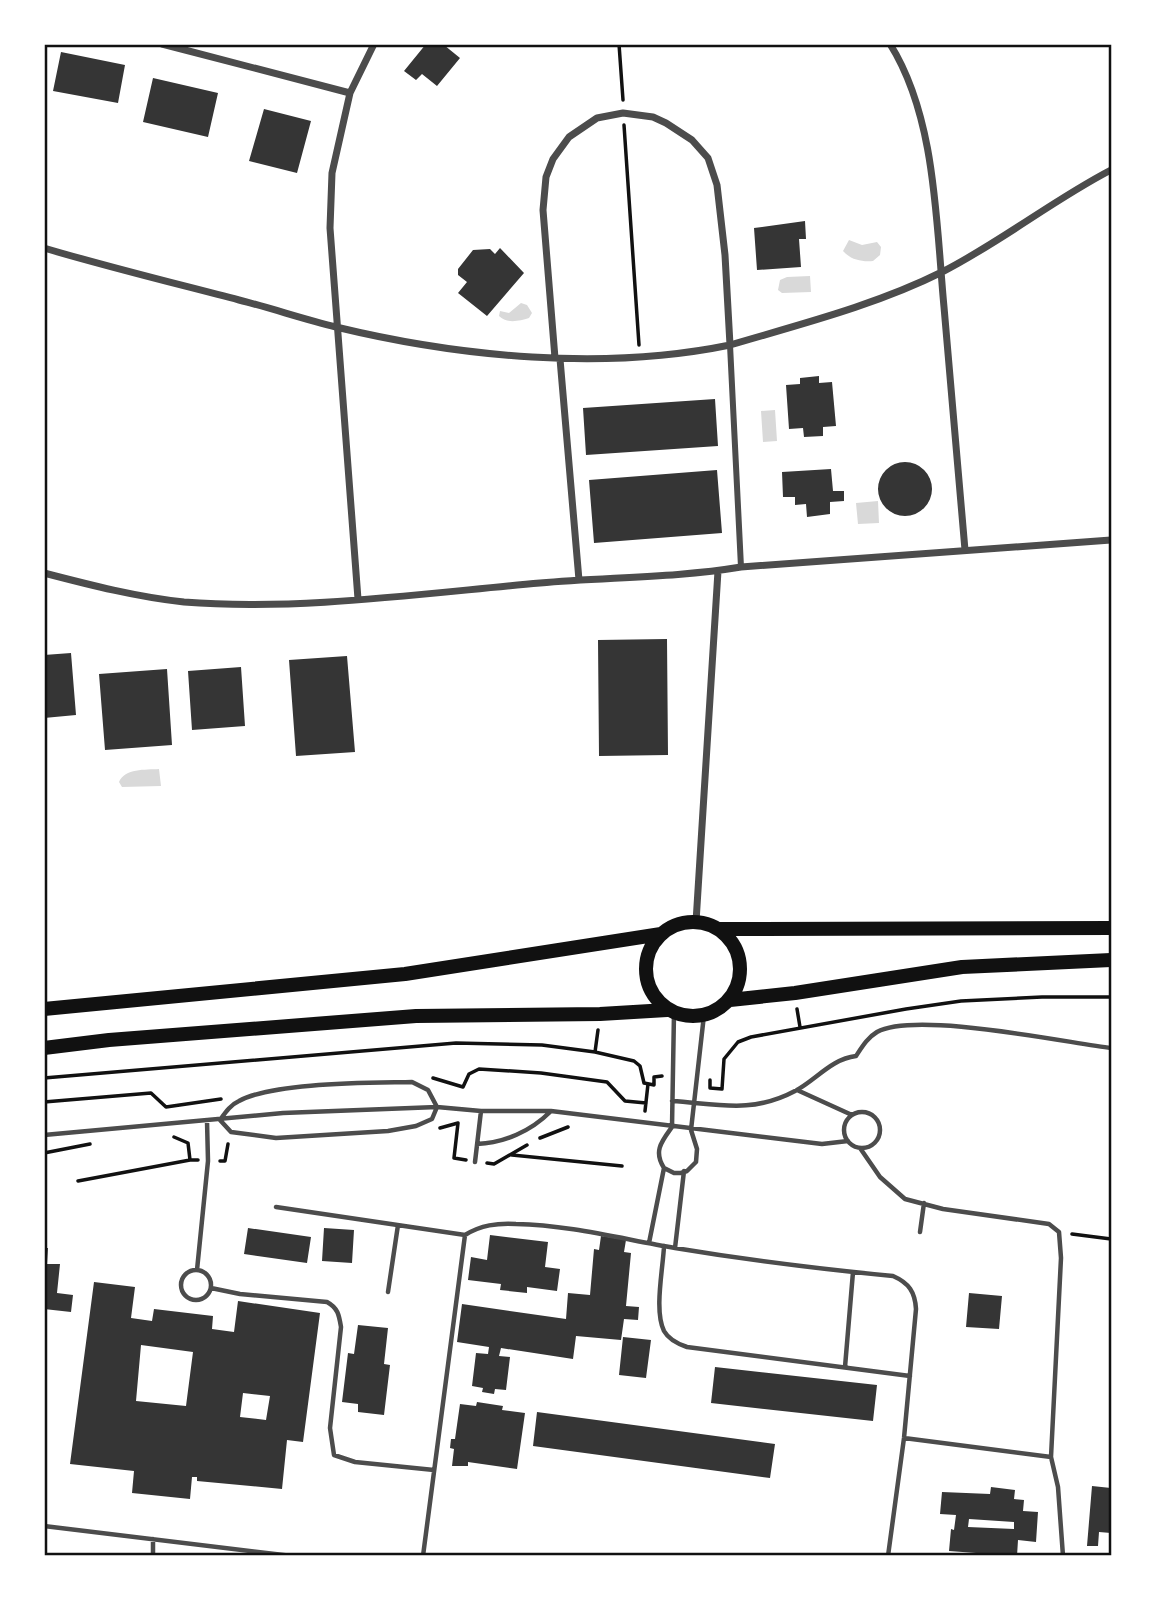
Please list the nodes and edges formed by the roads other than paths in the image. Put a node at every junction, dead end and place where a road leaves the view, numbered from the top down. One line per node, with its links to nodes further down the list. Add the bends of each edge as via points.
1 (162, 44): 4 (street)
2 (374, 44): 4 (street)
3 (890, 44): 7 (street, via 909,83 926,137)
4 (350, 93): 8 (street, via 332,173)
5 (1111, 170): 7 (street)
6 (44, 248): 8 (street)
7 (941, 272): 9 (street, via 877,298); 12 (street)
8 (336, 327): 10 (street, via 466,350); 17 (street)
9 (730, 345): 10 (street, via 640,357); 10 (street, via 718,185 708,158 692,140 666,123 624,113 597,118 569,137 547,177 544,223); 13 (street)
10 (558, 359): 16 (street)
11 (1111, 540): 12 (street)
12 (965, 550): 13 (street)
13 (741, 567): 14 (street)
14 (718, 571): 16 (street); 18 (street)
15 (44, 573): 17 (street, via 103,589 184,602)
16 (579, 580): 17 (street)
17 (358, 599)
18 (696, 922): 20 (highway); 21 (highway, via 674,925)
19 (1111, 928): 20 (highway)
20 (720, 929): 23 (highway, via 739,954 741,971)
21 (661, 933): 24 (highway, via 405,974); 25 (highway, via 652,944 646,971 655,997)
22 (1111, 960): 23 (highway, via 962,967)
23 (730, 1000): 26 (highway)
24 (44, 1009)
25 (670, 1012): 26 (highway); 27 (highway, via 416,1016); 30 (lane)
26 (704, 1015): 31 (lane)
27 (44, 1048)
28 (1111, 1048): 29 (lane, via 939,1024 906,1025 879,1031 856,1056 846,1057)
29 (797, 1090): 31 (lane, via 753,1106); 35 (lane)
30 (672, 1101): 31 (lane); 38 (lane)
31 (694, 1102): 39 (lane)
32 (438, 1107): 33 (lane); 36 (lane); 36 (lane, via 432,1119 416,1126 275,1138 231,1132); 36 (lane, via 428,1090 412,1082 304,1087 261,1092 238,1101)
33 (481, 1111): 34 (lane); 42 (lane)
34 (551, 1111): 38 (lane); 42 (lane, via 517,1135)
35 (852, 1115): 41 (lane, via 844,1127); 43 (lane, via 861,1111 871,1114 880,1125 877,1139)
36 (220, 1120): 37 (lane)
37 (207, 1121): 40 (lane); 55 (lane, via 208,1161)
38 (672, 1127): 39 (lane); 45 (lane, via 659,1148)
39 (691, 1130): 41 (lane, via 822,1144); 46 (lane, via 697,1155 692,1167)
40 (44, 1135)
41 (848, 1141): 43 (lane)
42 (477, 1144): 44 (lane)
43 (860, 1147): 47 (lane, via 880,1177 905,1199)
44 (475, 1162)
45 (664, 1168): 46 (lane); 52 (lane)
46 (684, 1171): 54 (lane)
47 (924, 1203): 50 (lane); 62 (lane, via 1049,1224 1059,1233)
48 (276, 1207): 49 (lane)
49 (398, 1225): 51 (lane); 58 (lane)
50 (920, 1231)
51 (465, 1235): 52 (lane, via 488,1225 517,1224); 63 (lane)
52 (649, 1243): 53 (lane)
53 (664, 1246): 54 (lane); 59 (lane, via 661,1321 665,1334 676,1343)
54 (675, 1248): 56 (lane)
55 (197, 1270): 57 (lane, via 209,1278); 57 (lane, via 184,1277 181,1286 185,1294 198,1300)
56 (853, 1272): 59 (lane); 60 (lane, via 893,1276 912,1290 916,1309)
57 (211, 1288): 63 (lane, via 333,1305 341,1327 330,1428 334,1455 355,1462)
58 (388, 1292)
59 (845, 1367): 60 (lane)
60 (910, 1376): 61 (lane)
61 (904, 1438): 62 (lane); 71 (lane)
62 (1051, 1457): 72 (lane)
63 (434, 1470): 70 (lane)
64 (44, 1526): 65 (lane)
65 (153, 1539): 66 (lane); 67 (lane)
66 (219, 1547): 68 (lane); 69 (lane)
67 (153, 1556)
68 (219, 1556)
69 (292, 1556)
70 (423, 1556)
71 (888, 1556)
72 (1063, 1556)

